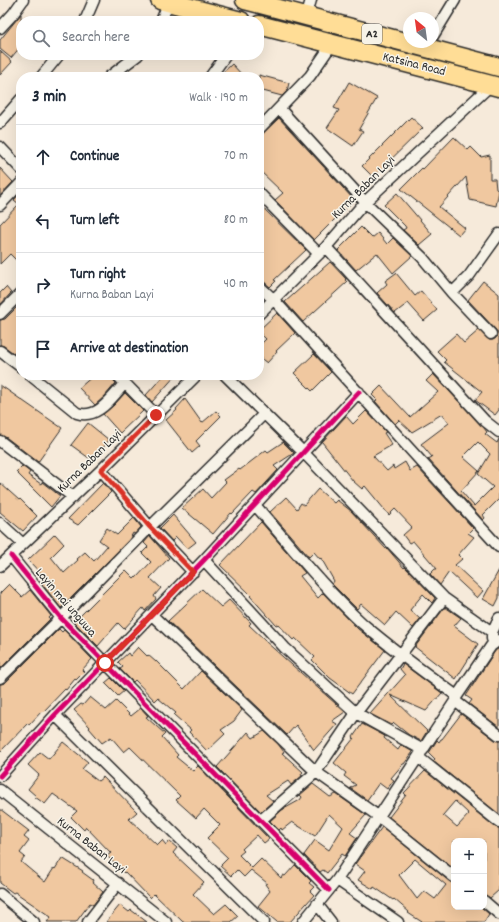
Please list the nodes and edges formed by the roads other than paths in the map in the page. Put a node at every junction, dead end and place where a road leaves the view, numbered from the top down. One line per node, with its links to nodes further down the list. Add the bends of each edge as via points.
1 (23, 0): 12 (street)
2 (94, 0): 7 (street)
3 (455, 0): 11 (street)
4 (164, 1): 8 (street); 9 (highway)
5 (254, 1): 6 (highway, Katsina Road / A2)
6 (308, 8): 13 (highway, Katsina Road / A2)
7 (87, 16)
8 (162, 16)
9 (222, 16)
10 (264, 27): 14 (highway, Katsina Road / A2)
11 (439, 27)
12 (0, 28)
13 (403, 34)
14 (332, 44): 23 (highway, Katsina Road / A2); 25 (street, via 310,76)
15 (439, 45): 19 (highway, Katsina Road / A2)
16 (55, 60): 20 (street)
17 (131, 60): 21 (street)
18 (222, 60): 22 (street)
19 (499, 67)
20 (45, 72)
21 (115, 72)
22 (214, 72)
23 (495, 86): 32 (street, Kurna Baban Layi)
24 (16, 105): 26 (street)
25 (280, 108): 27 (street); 32 (street)
26 (0, 123)
27 (264, 124)
28 (0, 147): 29 (street)
29 (16, 163)
30 (16, 188): 33 (street)
31 (264, 198): 35 (street)
32 (365, 202): 35 (street, Kurna Baban Layi); 37 (street, via 422,257)
33 (0, 205)
34 (499, 234): 37 (street, via 469,276)
35 (322, 250): 39 (street, Kurna Baban Layi); 53 (street, via 485,421)
36 (264, 291): 39 (street)
37 (452, 293): 42 (street)
38 (16, 298): 41 (street)
39 (274, 300): 40 (street, Kurna Baban Layi); 50 (street)
40 (264, 309)
41 (0, 314)
42 (491, 334)
43 (0, 351): 44 (street)
44 (16, 363)
45 (36, 380): 49 (street, via 84,415 103,407)
46 (122, 380): 49 (street)
47 (192, 380): 52 (street, Kurna Baban Layi)
48 (230, 380): 51 (street)
49 (125, 383): 52 (street)
50 (359, 392): 55 (street); 62 (street)
51 (264, 414): 55 (street); 60 (street)
52 (156, 415): 56 (street, Kurna Baban Layi)
53 (499, 432)
54 (0, 441): 57 (street)
55 (303, 452): 58 (street); 67 (street)
56 (101, 470): 57 (street, Kurna Baban Layi); 60 (street)
57 (73, 497): 61 (street, Kurna Baban Layi)
58 (255, 505): 64 (street); 73 (street, via 323,583 362,623)
59 (0, 523): 61 (street)
60 (150, 527): 66 (street); 69 (street)
61 (23, 544): 63 (street, Kurna Baban Layi)
62 (499, 548)
63 (11, 556): 65 (street, Kurna Baban Layi); 69 (street, Layin mai unguwa)
64 (204, 560): 66 (street); 77 (street, via 285,648)
65 (0, 566)
66 (193, 572): 68 (street)
67 (444, 598): 71 (street); 73 (street)
68 (152, 615): 74 (street); 81 (street)
69 (61, 618): 74 (street, Layin mai unguwa); 75 (street)
70 (499, 618): 71 (street)
71 (492, 632): 72 (street)
72 (495, 643): 76 (street)
73 (400, 655): 76 (street); 77 (street)
74 (105, 663): 78 (street); 85 (street, Layin mai unguwa)
75 (0, 678)
76 (456, 699): 79 (street); 80 (street)
77 (356, 713): 80 (street); 81 (street)
78 (55, 715): 82 (street); 98 (street)
79 (499, 735)
80 (420, 754): 84 (street); 86 (street)
81 (316, 772): 84 (street); 85 (street)
82 (0, 776)
83 (0, 790): 89 (street, Kurna Baban Layi)
84 (378, 816): 87 (street); 88 (street)
85 (260, 822): 90 (street, Layin mai unguwa)
86 (499, 822)
87 (451, 875)
88 (337, 880): 90 (street); 101 (street)
89 (118, 883): 96 (street); 97 (street, Kurna Baban Layi)
90 (329, 890): 92 (street)
91 (0, 894): 95 (street)
92 (317, 904): 99 (street); 100 (street)
93 (487, 904): 94 (street)
94 (499, 914)
95 (34, 922)
96 (88, 922)
97 (166, 922)
98 (264, 922)
99 (303, 922)
100 (331, 922)
101 (398, 922)

